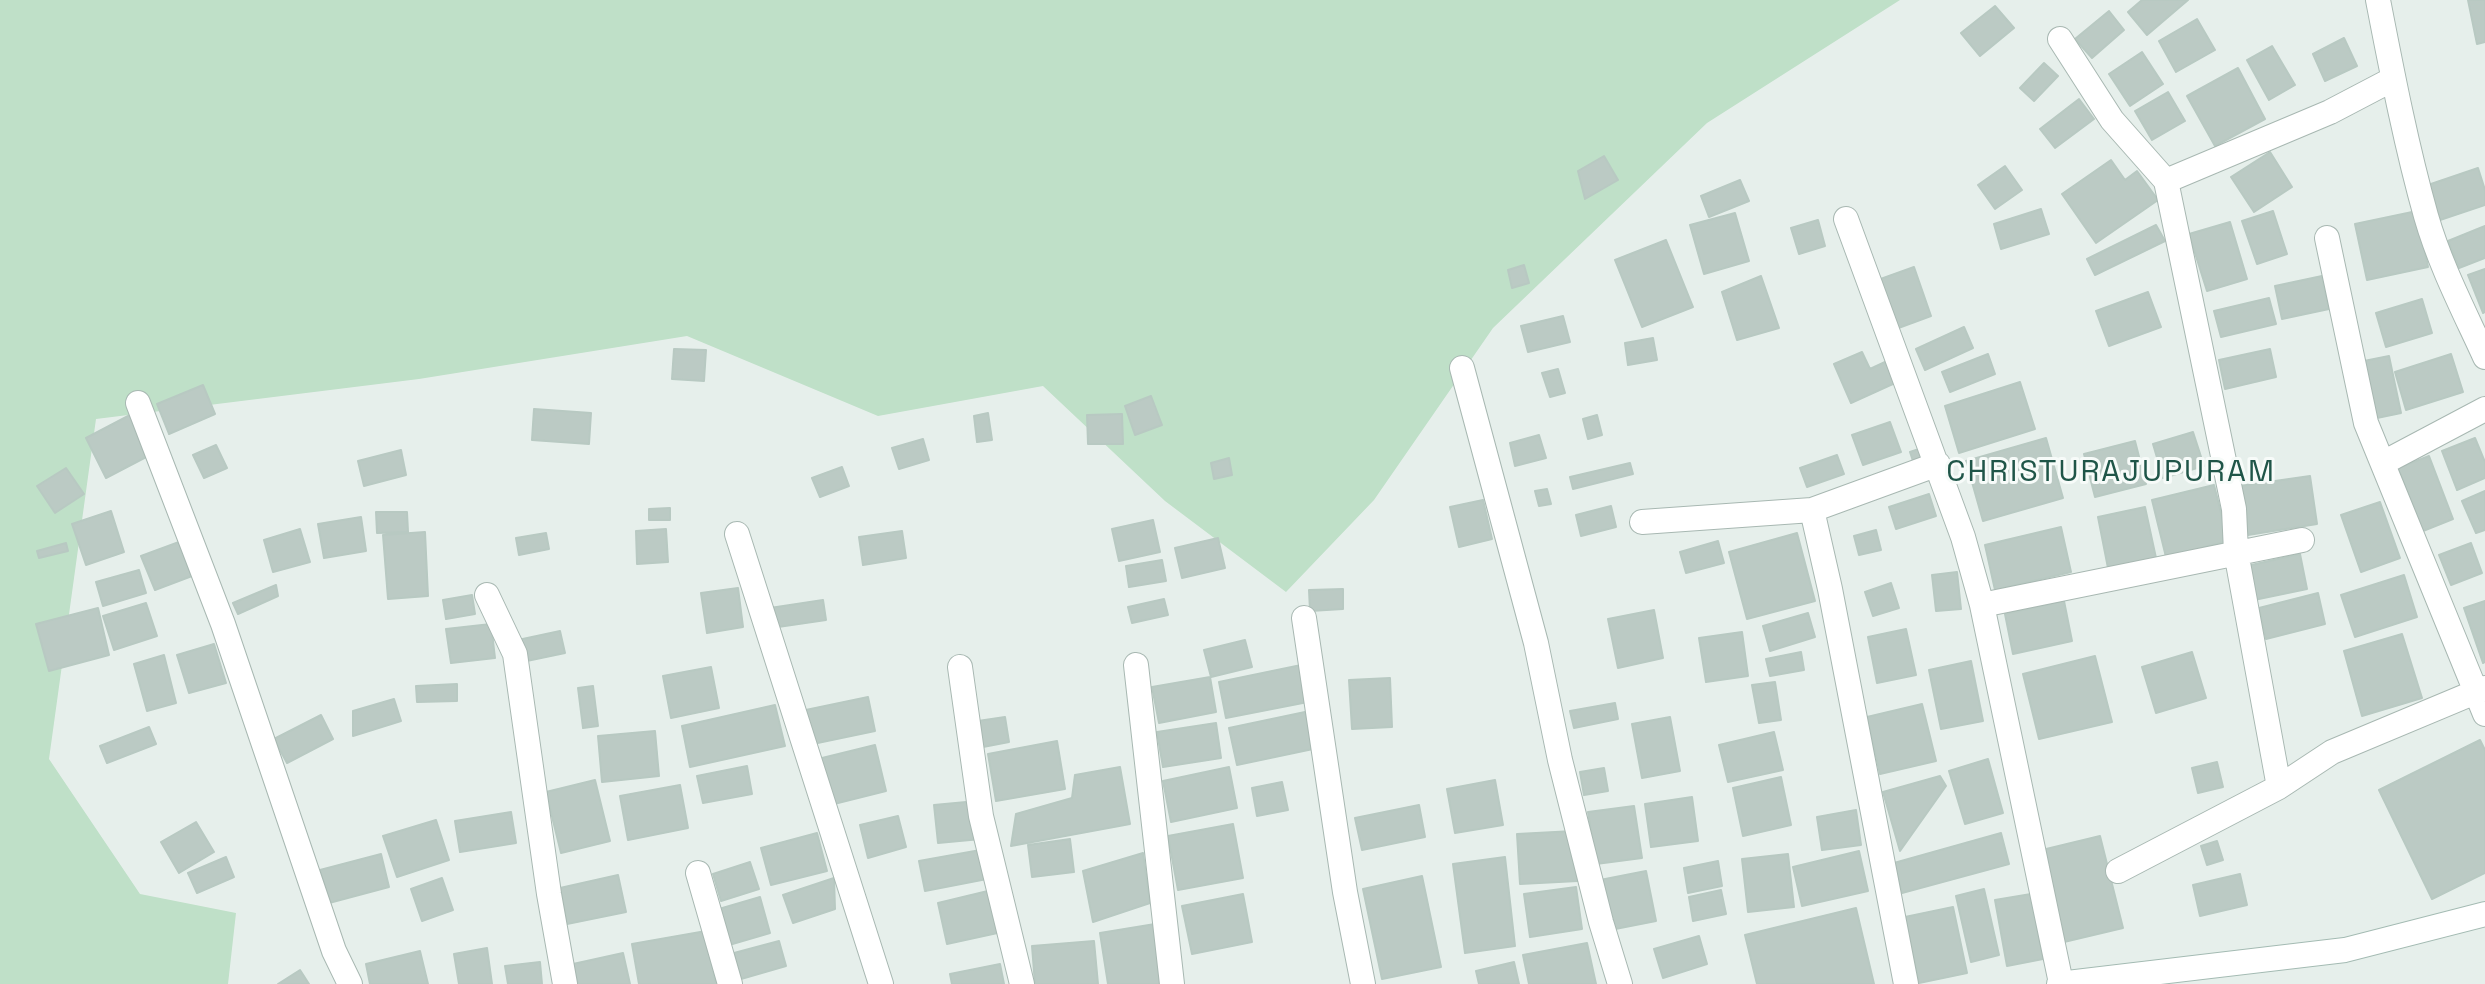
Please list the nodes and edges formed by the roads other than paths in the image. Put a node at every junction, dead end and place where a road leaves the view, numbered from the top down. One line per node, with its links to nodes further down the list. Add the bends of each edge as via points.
1 (2378, 0): 3 (street)
2 (2060, 39): 4 (street, via 2112,120)
3 (2393, 79): 4 (street, via 2330,112); 7 (street, via 2427,216)
4 (2166, 181): 17 (street, via 2234,509)
5 (1846, 219): 12 (street)
6 (2327, 238): 11 (street, via 2366,423)
7 (2485, 357)
8 (1462, 368): 35 (street)
9 (138, 403): 28 (street, via 223,624 334,951)
10 (2485, 409): 11 (street)
11 (2383, 463): 23 (street)
12 (1938, 464): 13 (street); 19 (street)
13 (1812, 510): 14 (street); 36 (street)
14 (1642, 522)
15 (737, 534): 31 (street)
16 (2302, 540): 17 (street)
17 (2236, 552): 19 (street); 24 (street)
18 (487, 595): 29 (street, via 515,654)
19 (1982, 605): 37 (street)
20 (1304, 618): 34 (street)
21 (1136, 665): 33 (street)
22 (960, 667): 32 (street, via 981,816)
23 (2482, 698): 24 (street, via 2332,752)
24 (2279, 787): 25 (street)
25 (2118, 871)
26 (698, 873): 30 (street)
27 (2485, 914): 37 (street, via 2345,950)
28 (350, 984)
29 (565, 984)
30 (730, 984)
31 (881, 984)
32 (1022, 984)
33 (1172, 984)
34 (1363, 984)
35 (1620, 984)
36 (1906, 984)
37 (2060, 984)

